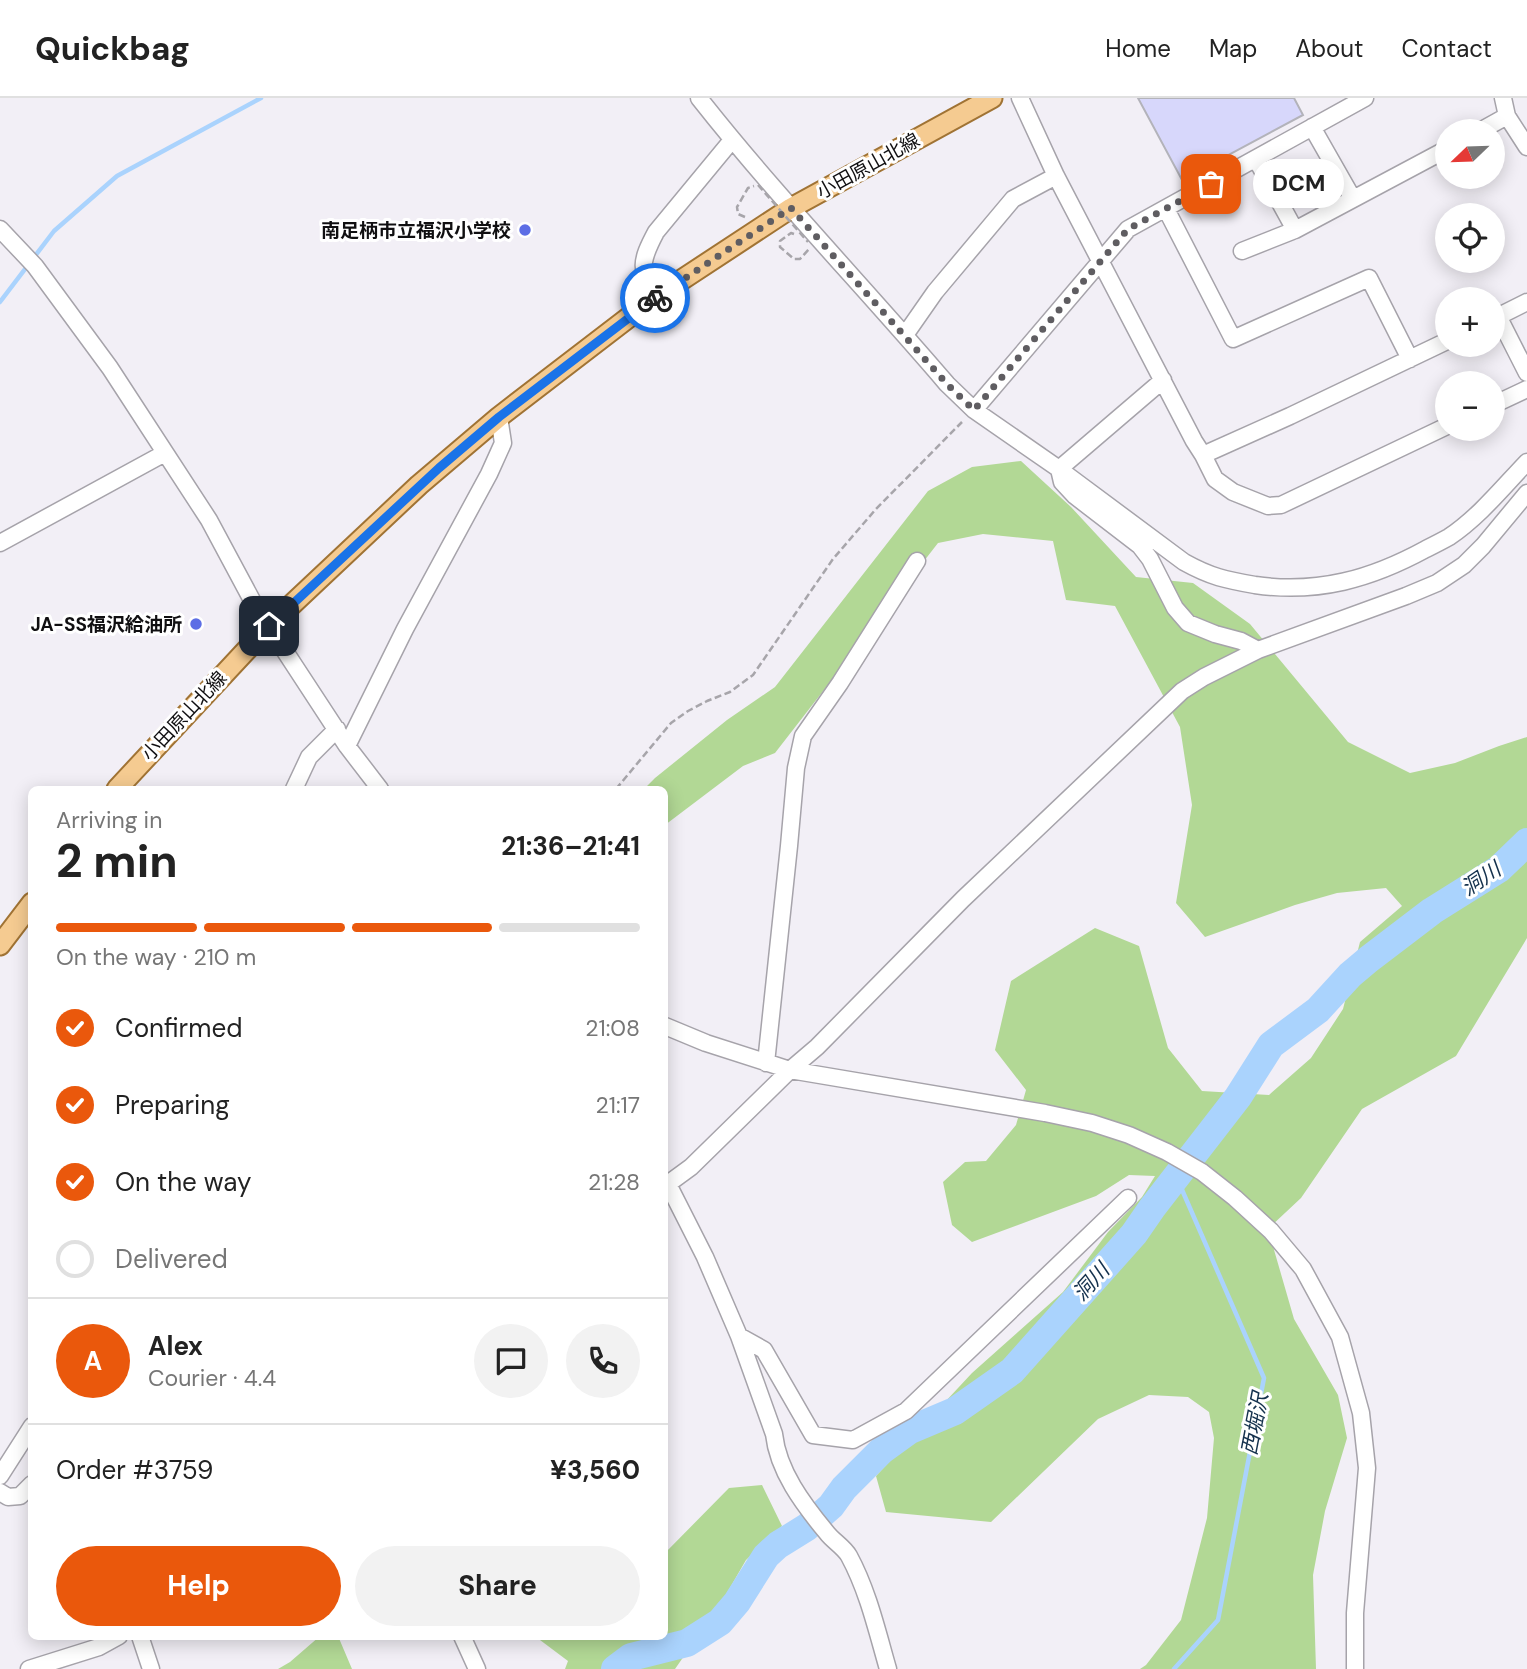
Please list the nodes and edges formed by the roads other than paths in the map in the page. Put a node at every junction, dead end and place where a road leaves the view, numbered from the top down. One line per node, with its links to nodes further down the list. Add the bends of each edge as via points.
1 (699, 98): 9 (street)
2 (992, 98): 15 (main road, 小田原山北線)
3 (1020, 98): 13 (street)
4 (1365, 98): 8 (street)
5 (1503, 98): 6 (street)
6 (1507, 116): 7 (street); 10 (street)
7 (1502, 119)
8 (1312, 127): 12 (street); 14 (street)
9 (732, 140): 15 (street, via 763,183); 21 (street, via 648,247 644,278)
10 (1527, 148)
11 (1435, 156): 14 (street)
12 (1256, 159): 16 (street); 18 (street)
13 (1056, 176): 20 (street); 25 (street, via 1013,199)
14 (1353, 200): 18 (street)
15 (791, 208): 21 (main road, 小田原山北線); 25 (street, via 812,238)
16 (1166, 209): 20 (street, via 1128,229); 27 (street, via 1233,339 1369,278)
17 (0, 229): 35 (street, via 23,252 110,368)
18 (1295, 230): 19 (street)
19 (1242, 251)
20 (1101, 261): 29 (street); 32 (street)
21 (654, 298): 33 (main road, 小田原山北線)
22 (1527, 302): 23 (street)
23 (1505, 312)
24 (1505, 334): 28 (street)
25 (905, 335): 32 (street)
26 (1435, 347): 27 (street)
27 (1410, 359): 36 (street)
28 (1527, 373)
29 (1163, 380): 36 (street); 38 (street)
30 (1527, 388): 31 (street)
31 (1505, 399)
32 (974, 410): 38 (street)
33 (499, 417): 42 (main road, 小田原山北線); 45 (street, via 503,443 489,474)
34 (1435, 432): 36 (street, via 1281,505 1268,506 1233,492 1215,479)
35 (164, 453): 40 (street); 42 (street, via 209,520)
36 (1203, 455)
37 (1527, 462): 38 (street, via 1449,537 1400,563 1328,586 1280,588 1201,572)
38 (1059, 469): 43 (street, via 1062,482 1075,496 1140,546 1188,623)
39 (1527, 493): 43 (street, via 1483,546 1437,583)
40 (0, 543)
41 (917, 561): 52 (street, via 803,736)
42 (269, 626): 44 (street); 46 (main road, 小田原山北線)
43 (1258, 650): 53 (street, via 1175,697)
44 (337, 730): 45 (street); 47 (street, via 309,757)
45 (347, 746): 48 (street)
46 (120, 786)
47 (295, 786)
48 (378, 786)
49 (28, 908): 50 (main road)
50 (1, 940)
51 (668, 1027): 52 (street)
52 (765, 1063): 53 (street)
53 (790, 1070): 54 (street, via 691,1167); 69 (street, via 1045,1113 1129,1135 1202,1172 1271,1231 1303,1269 1340,1337 1361,1413 1367,1468)
54 (668, 1184)
55 (668, 1189): 57 (street, via 705,1257)
56 (1128, 1198): 57 (street, via 906,1410 853,1440 813,1435 764,1350)
57 (739, 1336): 68 (street, via 791,1484 828,1535 848,1554 869,1600)
58 (28, 1432): 59 (street)
59 (0, 1476)
60 (28, 1488): 61 (street, via 20,1496)
61 (0, 1492)
62 (112, 1640): 65 (street)
63 (141, 1640): 66 (street)
64 (464, 1640): 67 (street)
65 (29, 1669)
66 (150, 1669)
67 (477, 1669)
68 (888, 1669)
69 (1355, 1669)

